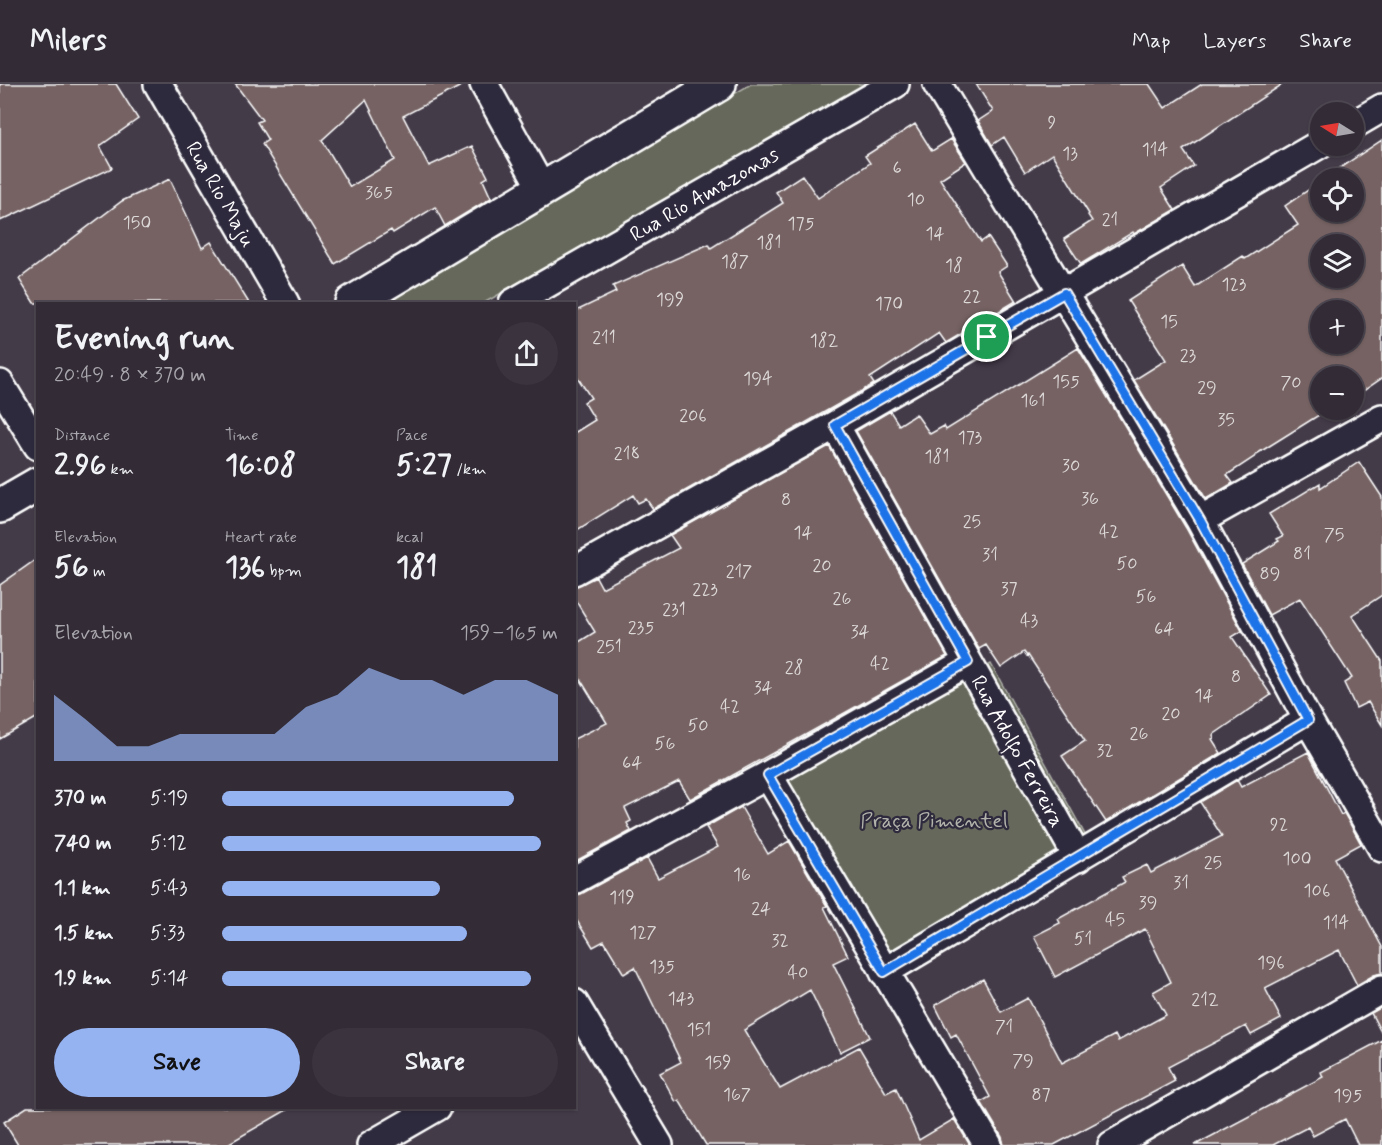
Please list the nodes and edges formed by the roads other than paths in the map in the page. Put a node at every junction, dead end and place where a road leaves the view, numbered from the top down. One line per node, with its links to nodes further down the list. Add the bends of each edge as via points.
1 (158, 84): 11 (street, Rua Rio Maju)
2 (484, 84): 9 (street)
3 (719, 84): 9 (street)
4 (895, 84): 13 (street, Rua Rio Amazonas)
5 (937, 84): 10 (street)
6 (1382, 108): 7 (street)
7 (1364, 119)
8 (1310, 150): 10 (street)
9 (542, 189): 12 (street)
10 (1064, 293): 16 (street); 20 (street)
11 (284, 302)
12 (354, 302)
13 (515, 302)
14 (0, 384): 17 (street)
15 (1382, 418): 20 (street)
16 (835, 425): 21 (street); 22 (street, Rua Adolfo Ferreira)
17 (36, 443)
18 (36, 485): 19 (street)
19 (0, 506)
20 (1200, 520): 23 (street)
21 (576, 570)
22 (968, 662): 24 (street); 26 (street, Rua Adolfo Ferreira)
23 (1308, 720): 25 (street); 26 (street)
24 (768, 775): 27 (street); 28 (street)
25 (1382, 848)
26 (1078, 858): 28 (street)
27 (576, 879)
28 (884, 972): 34 (street)
29 (1382, 989): 35 (street)
30 (578, 1018): 33 (street)
31 (434, 1109): 32 (street)
32 (371, 1145)
33 (659, 1145)
34 (988, 1145)
35 (1112, 1145)

